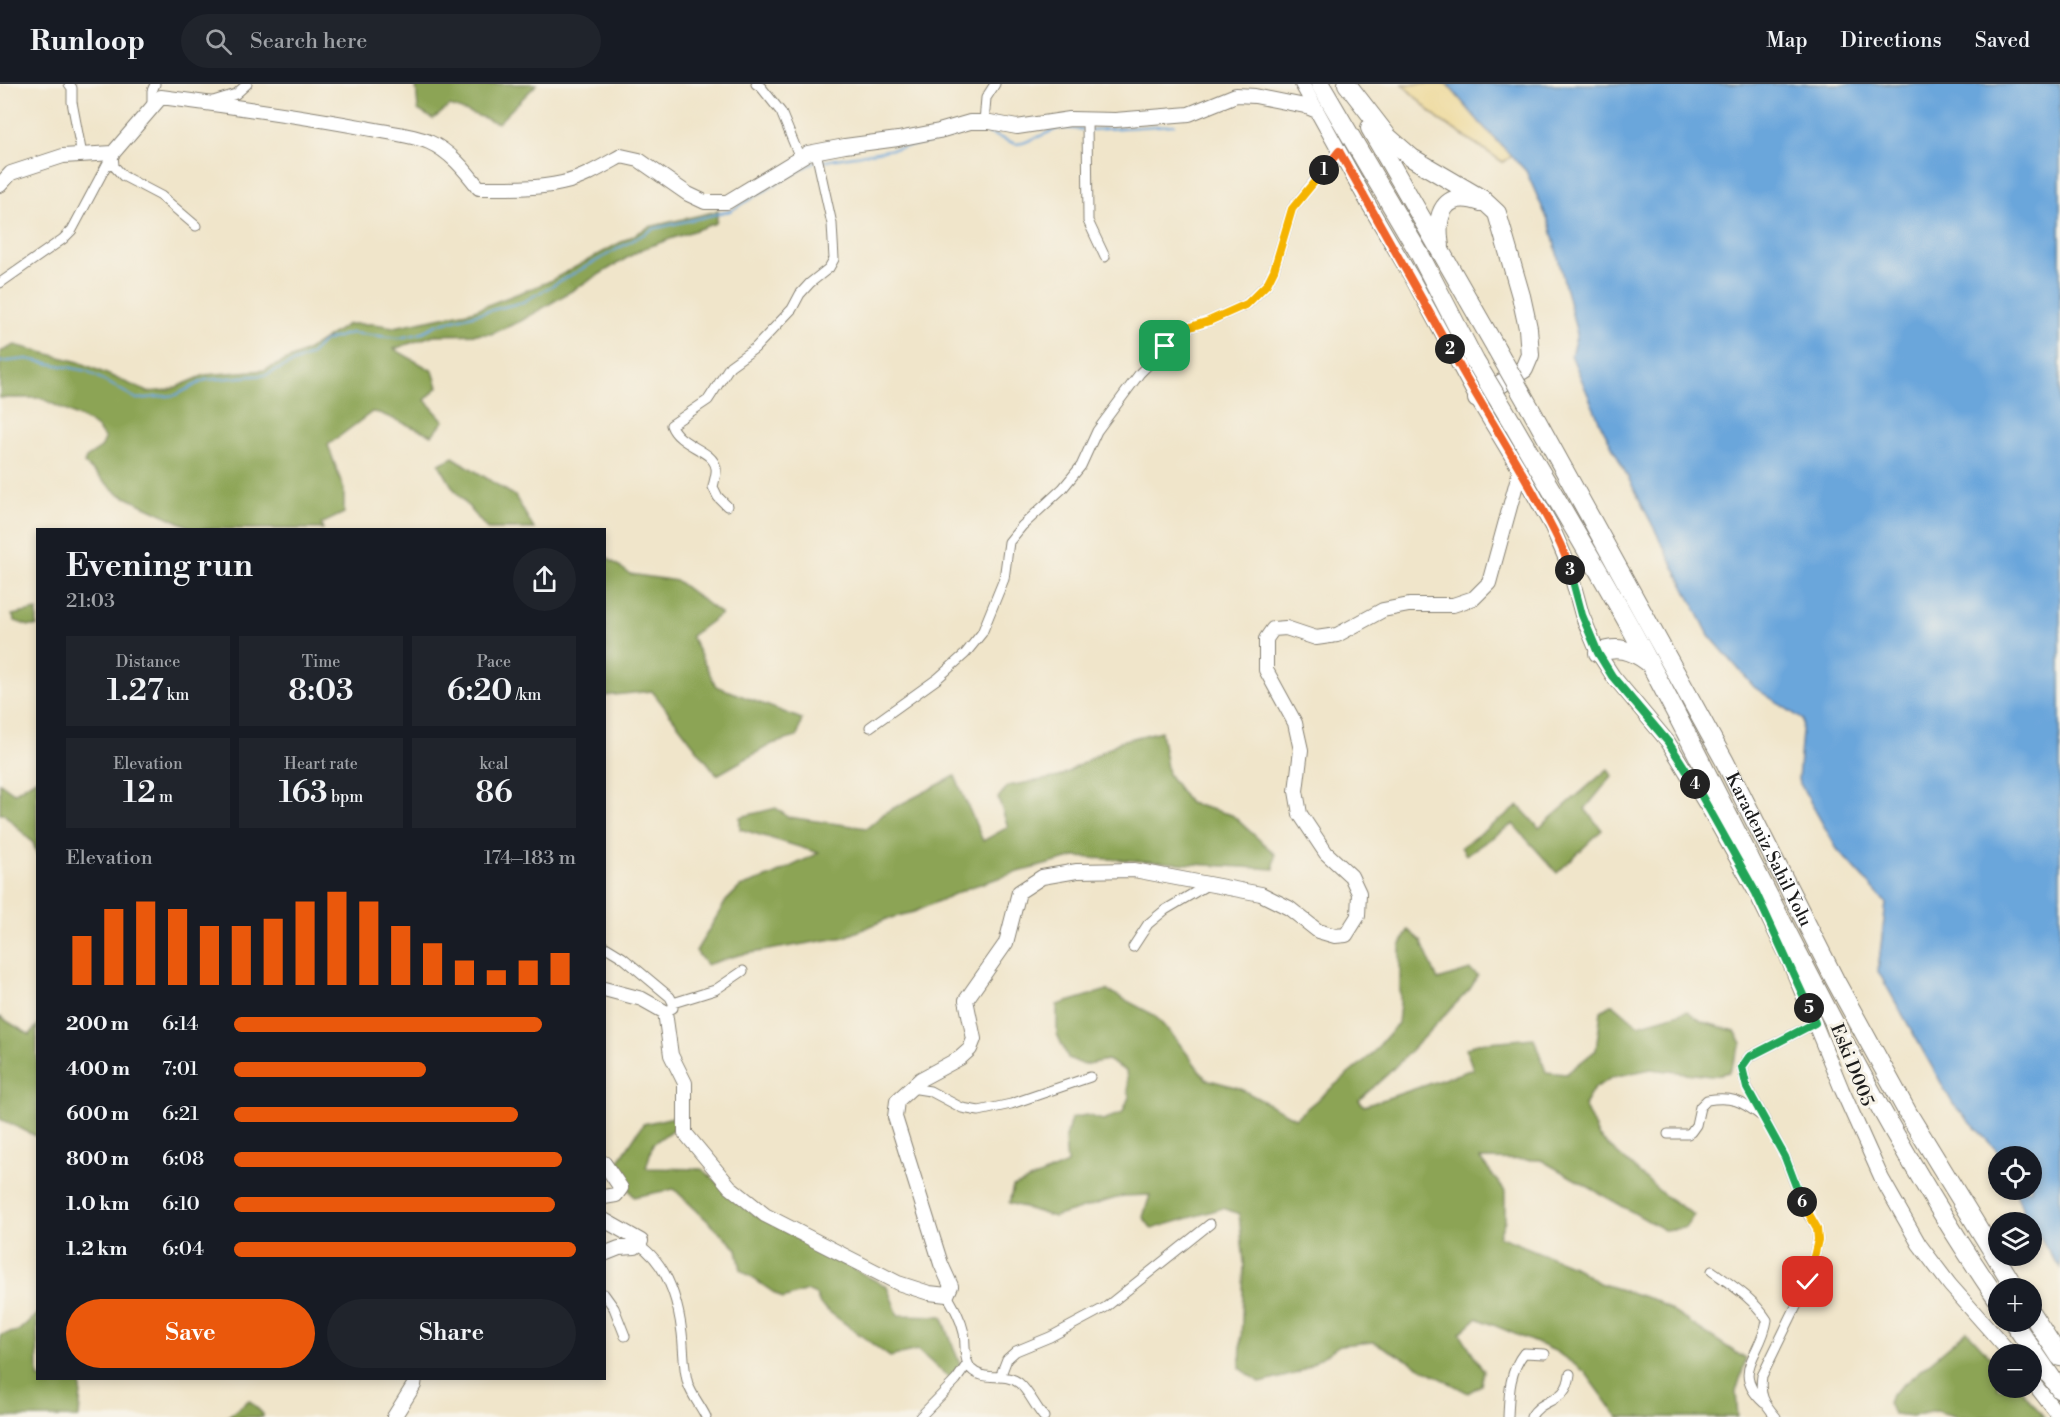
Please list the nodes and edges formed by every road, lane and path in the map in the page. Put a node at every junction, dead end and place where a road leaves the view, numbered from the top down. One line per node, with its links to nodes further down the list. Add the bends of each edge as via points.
1 (69, 84): 17 (street)
2 (155, 84): 10 (street)
3 (247, 84): 9 (street, via 236,94)
4 (756, 84): 18 (street, via 781,112)
5 (995, 84): 13 (street, via 986,98)
6 (1302, 84): 11 (street, Eski D005)
7 (1320, 84): 28 (highway, Karadeniz Sahil Yolu, bridge, via 1419,253 1475,361)
8 (1346, 84): 20 (highway, via 1389,137 1412,158 1482,199); 22 (highway, Karadeniz Sahil Yolu)
9 (208, 103): 10 (street, via 161,97); 18 (street, via 427,141 447,152 479,188 532,188 564,183 621,156 639,160 705,202 727,202)
10 (152, 107): 16 (street)
11 (1317, 111): 12 (street, via 1236,95 1189,114); 14 (street, Eski D005)
12 (1087, 120): 13 (street, via 1017,127); 23 (street, via 1088,221)
13 (984, 122): 15 (street)
14 (1339, 151): 25 (street, Eski D005); 31 (street, via 1292,209 1267,284 1247,304 1184,329 1140,373 1097,431 1081,466 1009,542 1004,579 982,633 937,679)
15 (816, 152): 18 (street); 27 (street, via 832,224 834,259 830,268 810,283 792,309 755,348 730,366 708,400 671,425 679,438 713,460 717,470 713,487)
16 (113, 153): 17 (street); 21 (street, via 114,166 123,176 161,196); 24 (street, via 72,230)
17 (82, 155): 19 (street, via 63,156 11,173)
18 (800, 158)
19 (0, 185)
20 (1497, 213): 22 (highway, via 1468,198 1448,203 1438,219); 25 (highway, via 1521,296 1530,355 1524,369)
21 (196, 226)
22 (1441, 254): 50 (highway, Karadeniz Sahil Yolu, bridge, via 1724,760 1835,980 1909,1115)
23 (1105, 257)
24 (0, 283)
25 (1477, 399): 26 (street, Eski D005)
26 (1520, 470): 29 (street, Eski D005, via 1561,545 1582,615); 32 (street, via 1489,583 1474,598 1453,605 1409,605 1383,610 1337,635 1316,638 1286,628 1273,629 1266,639 1266,670 1294,723 1301,750 1296,791 1300,814 1326,853 1352,876 1359,893 1358,916 1346,935 1318,931 1289,908 1261,894)
27 (727, 506)
28 (1617, 602): 29 (highway, via 1618,628); 30 (highway, Karadeniz Sahil Yolu)
29 (1600, 652): 30 (highway, via 1632,651); 38 (street, Eski D005, via 1612,676 1668,742 1710,810 1756,893)
30 (1650, 663): 51 (highway, Karadeniz Sahil Yolu, via 1822,1001 1938,1207)
31 (870, 727)
32 (1209, 884): 34 (street, via 1165,909 1148,924); 40 (street, via 1134,870 1077,871 1042,877 1019,892 1006,943 966,1000 974,1039 970,1049)
33 (606, 947): 37 (street, via 670,997)
34 (1133, 947)
35 (742, 971): 37 (street, via 715,990)
36 (606, 989): 37 (street)
37 (669, 1007): 52 (street, via 671,1055 685,1083 685,1133 730,1186 765,1215 898,1283)
38 (1815, 1023): 41 (street, via 1749,1057 1742,1067 1747,1088); 57 (street, Eski D005, via 1882,1179 1919,1244)
39 (1090, 1077): 40 (street, via 979,1111 962,1108 930,1091)
40 (911, 1088): 52 (street, via 897,1101 895,1117 951,1286)
41 (1764, 1119): 42 (street, via 1743,1102 1716,1098 1700,1107 1692,1132); 66 (street, via 1817,1228 1818,1240 1808,1282 1762,1376 1760,1390)
42 (1668, 1134)
43 (606, 1166): 44 (street, via 621,1188 616,1195)
44 (606, 1197)
45 (606, 1221): 47 (street, via 641,1241)
46 (1210, 1224): 62 (street, via 1106,1307 1016,1351 1007,1359)
47 (638, 1244): 48 (street); 68 (street, via 649,1251 666,1275 676,1301 688,1384)
48 (606, 1253)
49 (1712, 1271): 66 (street, via 1745,1294 1767,1320 1747,1374 1751,1392)
50 (2009, 1278)
51 (1988, 1284)
52 (947, 1295): 60 (street, via 958,1313)
53 (606, 1297): 56 (street)
54 (2042, 1330): 59 (highway)
55 (2020, 1332): 64 (highway)
56 (625, 1336)
57 (2001, 1344)
58 (1545, 1354): 71 (street, via 1524,1353 1517,1362 1510,1380)
59 (2060, 1357)
60 (968, 1363): 62 (street, via 974,1372); 69 (street)
61 (1570, 1374): 72 (street, via 1563,1394 1540,1406)
62 (1000, 1377): 70 (street, via 1019,1383)
63 (415, 1380): 67 (street)
64 (2060, 1390)
65 (2042, 1394): 74 (street)
66 (1768, 1407): 73 (street)
67 (394, 1417)
68 (706, 1417)
69 (920, 1417)
70 (1044, 1417)
71 (1508, 1417)
72 (1531, 1417)
73 (1776, 1417)
74 (2060, 1417)

